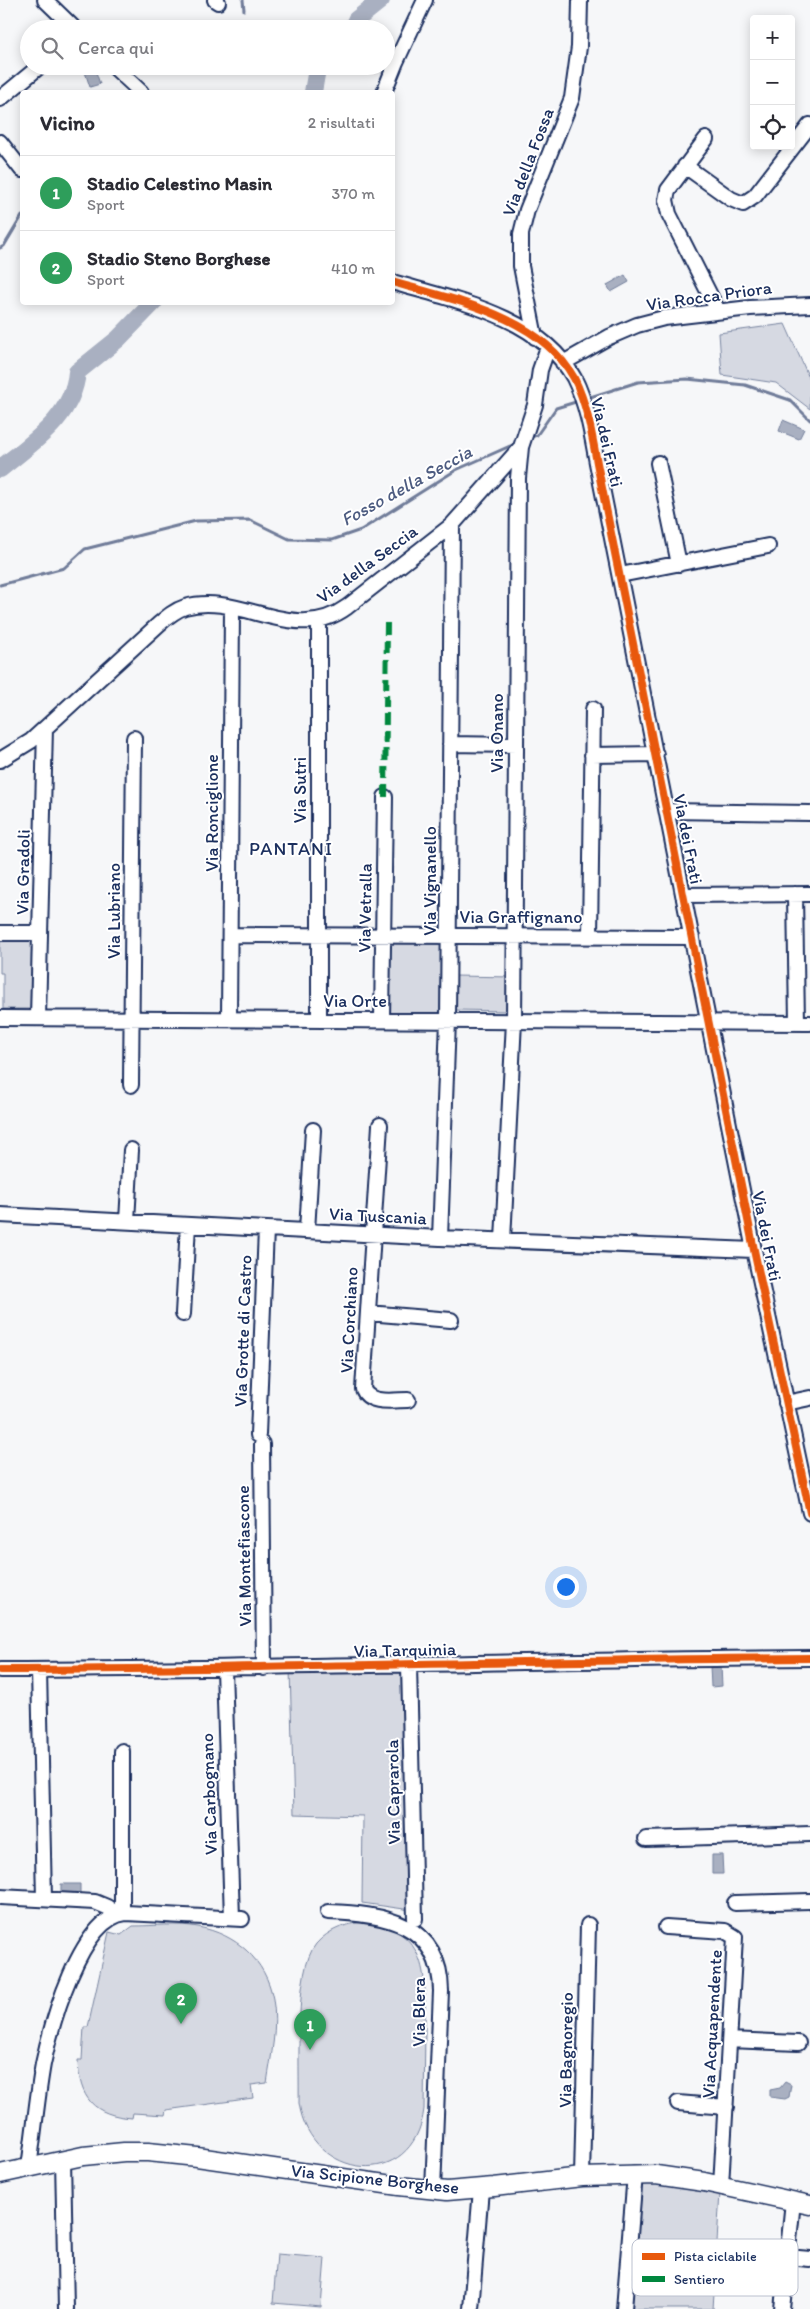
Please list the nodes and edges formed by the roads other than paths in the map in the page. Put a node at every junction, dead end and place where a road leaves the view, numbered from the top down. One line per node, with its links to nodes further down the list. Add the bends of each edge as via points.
1 (45, 0): 4 (street)
2 (425, 0): 5 (street)
3 (580, 0): 20 (street, Via della Fossa, via 579,47 572,98 527,210 521,234 521,266)
4 (66, 20)
5 (395, 65)
6 (29, 75): 11 (street)
7 (123, 75): 9 (street)
8 (391, 75): 10 (street)
9 (139, 90)
10 (385, 90)
11 (0, 99)
12 (810, 125): 15 (street, via 755,196 743,204 731,200)
13 (706, 139): 15 (street)
14 (0, 142): 16 (street)
15 (685, 166): 19 (street, via 668,190 666,206)
16 (20, 167)
17 (395, 283): 20 (street, Via dei Frati, via 484,311)
18 (810, 305): 19 (street, Via Rocca Priora)
19 (718, 311): 22 (street, Via Rocca Priora, via 637,326 604,340)
20 (535, 336): 21 (street, Via dei Frati)
21 (548, 347): 22 (street, Via dei Frati); 23 (street, Via della Seccia)
22 (563, 364): 28 (street, Via dei Frati, via 574,379 586,411)
23 (522, 446): 25 (street, Via della Seccia); 35 (street, Via Onano, via 518,478)
24 (658, 463): 27 (street)
25 (452, 524): 30 (street, Via della Seccia, via 347,607); 34 (street, Via Vignanello)
26 (768, 546): 27 (street)
27 (679, 564): 28 (street)
28 (620, 576): 36 (street, Via dei Frati)
29 (232, 608): 30 (street, Via della Seccia, via 288,620); 32 (street, Via della Seccia, via 196,605 173,613); 47 (street, Via Ronciglione)
30 (319, 620): 48 (street, Via Sutri)
31 (593, 709): 37 (street)
32 (45, 728): 38 (street, Via della Seccia, via 27,744); 46 (street, Via Gradoli)
33 (134, 738): 56 (street, Via Lubriano)
34 (450, 744): 35 (street); 50 (street, Via Vignanello)
35 (516, 745): 51 (street, Via Onano)
36 (656, 754): 37 (street); 40 (street, Via dei Frati)
37 (592, 755): 52 (street)
38 (0, 760)
39 (385, 797): 49 (street, Via Vetralla)
40 (667, 811): 41 (street); 44 (street, Via dei Frati)
41 (810, 814)
42 (795, 894): 43 (street); 44 (street); 63 (street)
43 (810, 894)
44 (684, 895): 53 (street, Via dei Frati)
45 (0, 933): 46 (street)
46 (40, 933): 55 (street, Via Gradoli)
47 (230, 935): 48 (street, Via Graffignano); 57 (street, Via Ronciglione)
48 (319, 935): 49 (street, Via Graffignano); 58 (street, Via Sutri)
49 (383, 936): 50 (street, Via Graffignano); 59 (street, Via Vetralla)
50 (449, 936): 51 (street, Via Graffignano); 60 (street, Via Vignanello)
51 (516, 936): 52 (street, Via Graffignano); 61 (street, Via Onano)
52 (590, 936): 53 (street, Via Graffignano)
53 (692, 937): 62 (street, Via dei Frati)
54 (0, 1018): 55 (street, Via Orte)
55 (38, 1018): 56 (street, Via Orte)
56 (132, 1018): 57 (street, Via Orte); 64 (street, Via Lubriano)
57 (229, 1019): 58 (street, Via Orte)
58 (318, 1020): 59 (street, Via Orte)
59 (382, 1020): 60 (street, Via Orte)
60 (448, 1020): 61 (street, Via Orte); 74 (street, Via Vignanello)
61 (514, 1021): 62 (street, Via Orte); 75 (street, Via Onano)
62 (709, 1022): 63 (street, Via Orte); 76 (street, Via dei Frati)
63 (804, 1023)
64 (132, 1084)
65 (380, 1126): 73 (street, Via Corchiano)
66 (313, 1130): 72 (street)
67 (131, 1150): 69 (street)
68 (0, 1215): 69 (street, Via Tuscania)
69 (127, 1222): 70 (street, Via Tuscania)
70 (188, 1225): 71 (street, Via Tuscania); 77 (street)
71 (266, 1229): 72 (street, Via Tuscania); 83 (street, Via Grotte di Castro)
72 (307, 1231): 73 (street, Via Tuscania)
73 (373, 1234): 74 (street, Via Tuscania); 78 (street, Via Corchiano)
74 (440, 1238): 75 (street, Via Tuscania)
75 (503, 1240): 76 (street, Via Tuscania)
76 (754, 1250): 82 (street, Via dei Frati)
77 (183, 1314)
78 (368, 1314): 79 (street); 81 (street, Via Corchiano, via 364,1391 374,1399)
79 (451, 1320)
80 (810, 1398): 82 (street)
81 (408, 1400)
82 (786, 1403): 84 (street, Via dei Frati)
83 (260, 1440): 87 (street, Via Montefiascone)
84 (810, 1513)
85 (810, 1658): 86 (street, Via Tarquinia)
86 (409, 1665): 87 (street, Via Tarquinia); 100 (street, Via Caprarola)
87 (264, 1668): 88 (street, Via Tarquinia)
88 (224, 1669): 90 (street, Via Tarquinia); 99 (street, Via Carbognano, via 237,1918)
89 (0, 1670): 90 (street, Via Tarquinia)
90 (39, 1670): 95 (street)
91 (122, 1752): 99 (street)
92 (810, 1834): 93 (street)
93 (646, 1839)
94 (0, 1897): 95 (street)
95 (44, 1899): 99 (street, via 95,1902)
96 (810, 1901): 97 (street)
97 (735, 1902)
98 (328, 1912): 114 (street, Via Blera, via 371,1915 395,1921 418,1935 435,1959 440,1991)
99 (120, 1914): 108 (street, via 100,1926 86,1945 62,1998 43,2064)
100 (415, 1919)
101 (588, 1925): 111 (street, Via Bagnoregio)
102 (666, 1927): 103 (street, Via Acquapendente, via 726,1930 735,1937)
103 (730, 2040): 104 (street); 106 (street, Via Acquapendente)
104 (798, 2043)
105 (678, 2103): 106 (street)
106 (726, 2107): 112 (street, Via Acquapendente)
107 (64, 2159): 108 (main road, Via Scipione Borghese); 114 (main road, Via Scipione Borghese, via 124,2152 164,2153); 118 (street)
108 (29, 2167): 109 (main road, Via Scipione Borghese)
109 (0, 2174)
110 (635, 2174): 111 (main road, Via Scipione Borghese); 112 (main road, Via Scipione Borghese, via 672,2176); 120 (street)
111 (582, 2177): 113 (main road, Via Scipione Borghese)
112 (721, 2186): 115 (main road, Via Scipione Borghese)
113 (481, 2189): 114 (main road, Via Scipione Borghese); 119 (street)
114 (433, 2190)
115 (801, 2203): 116 (street)
116 (792, 2239)
117 (783, 2296): 121 (street)
118 (66, 2309)
119 (472, 2309)
120 (624, 2309)
121 (782, 2309)

